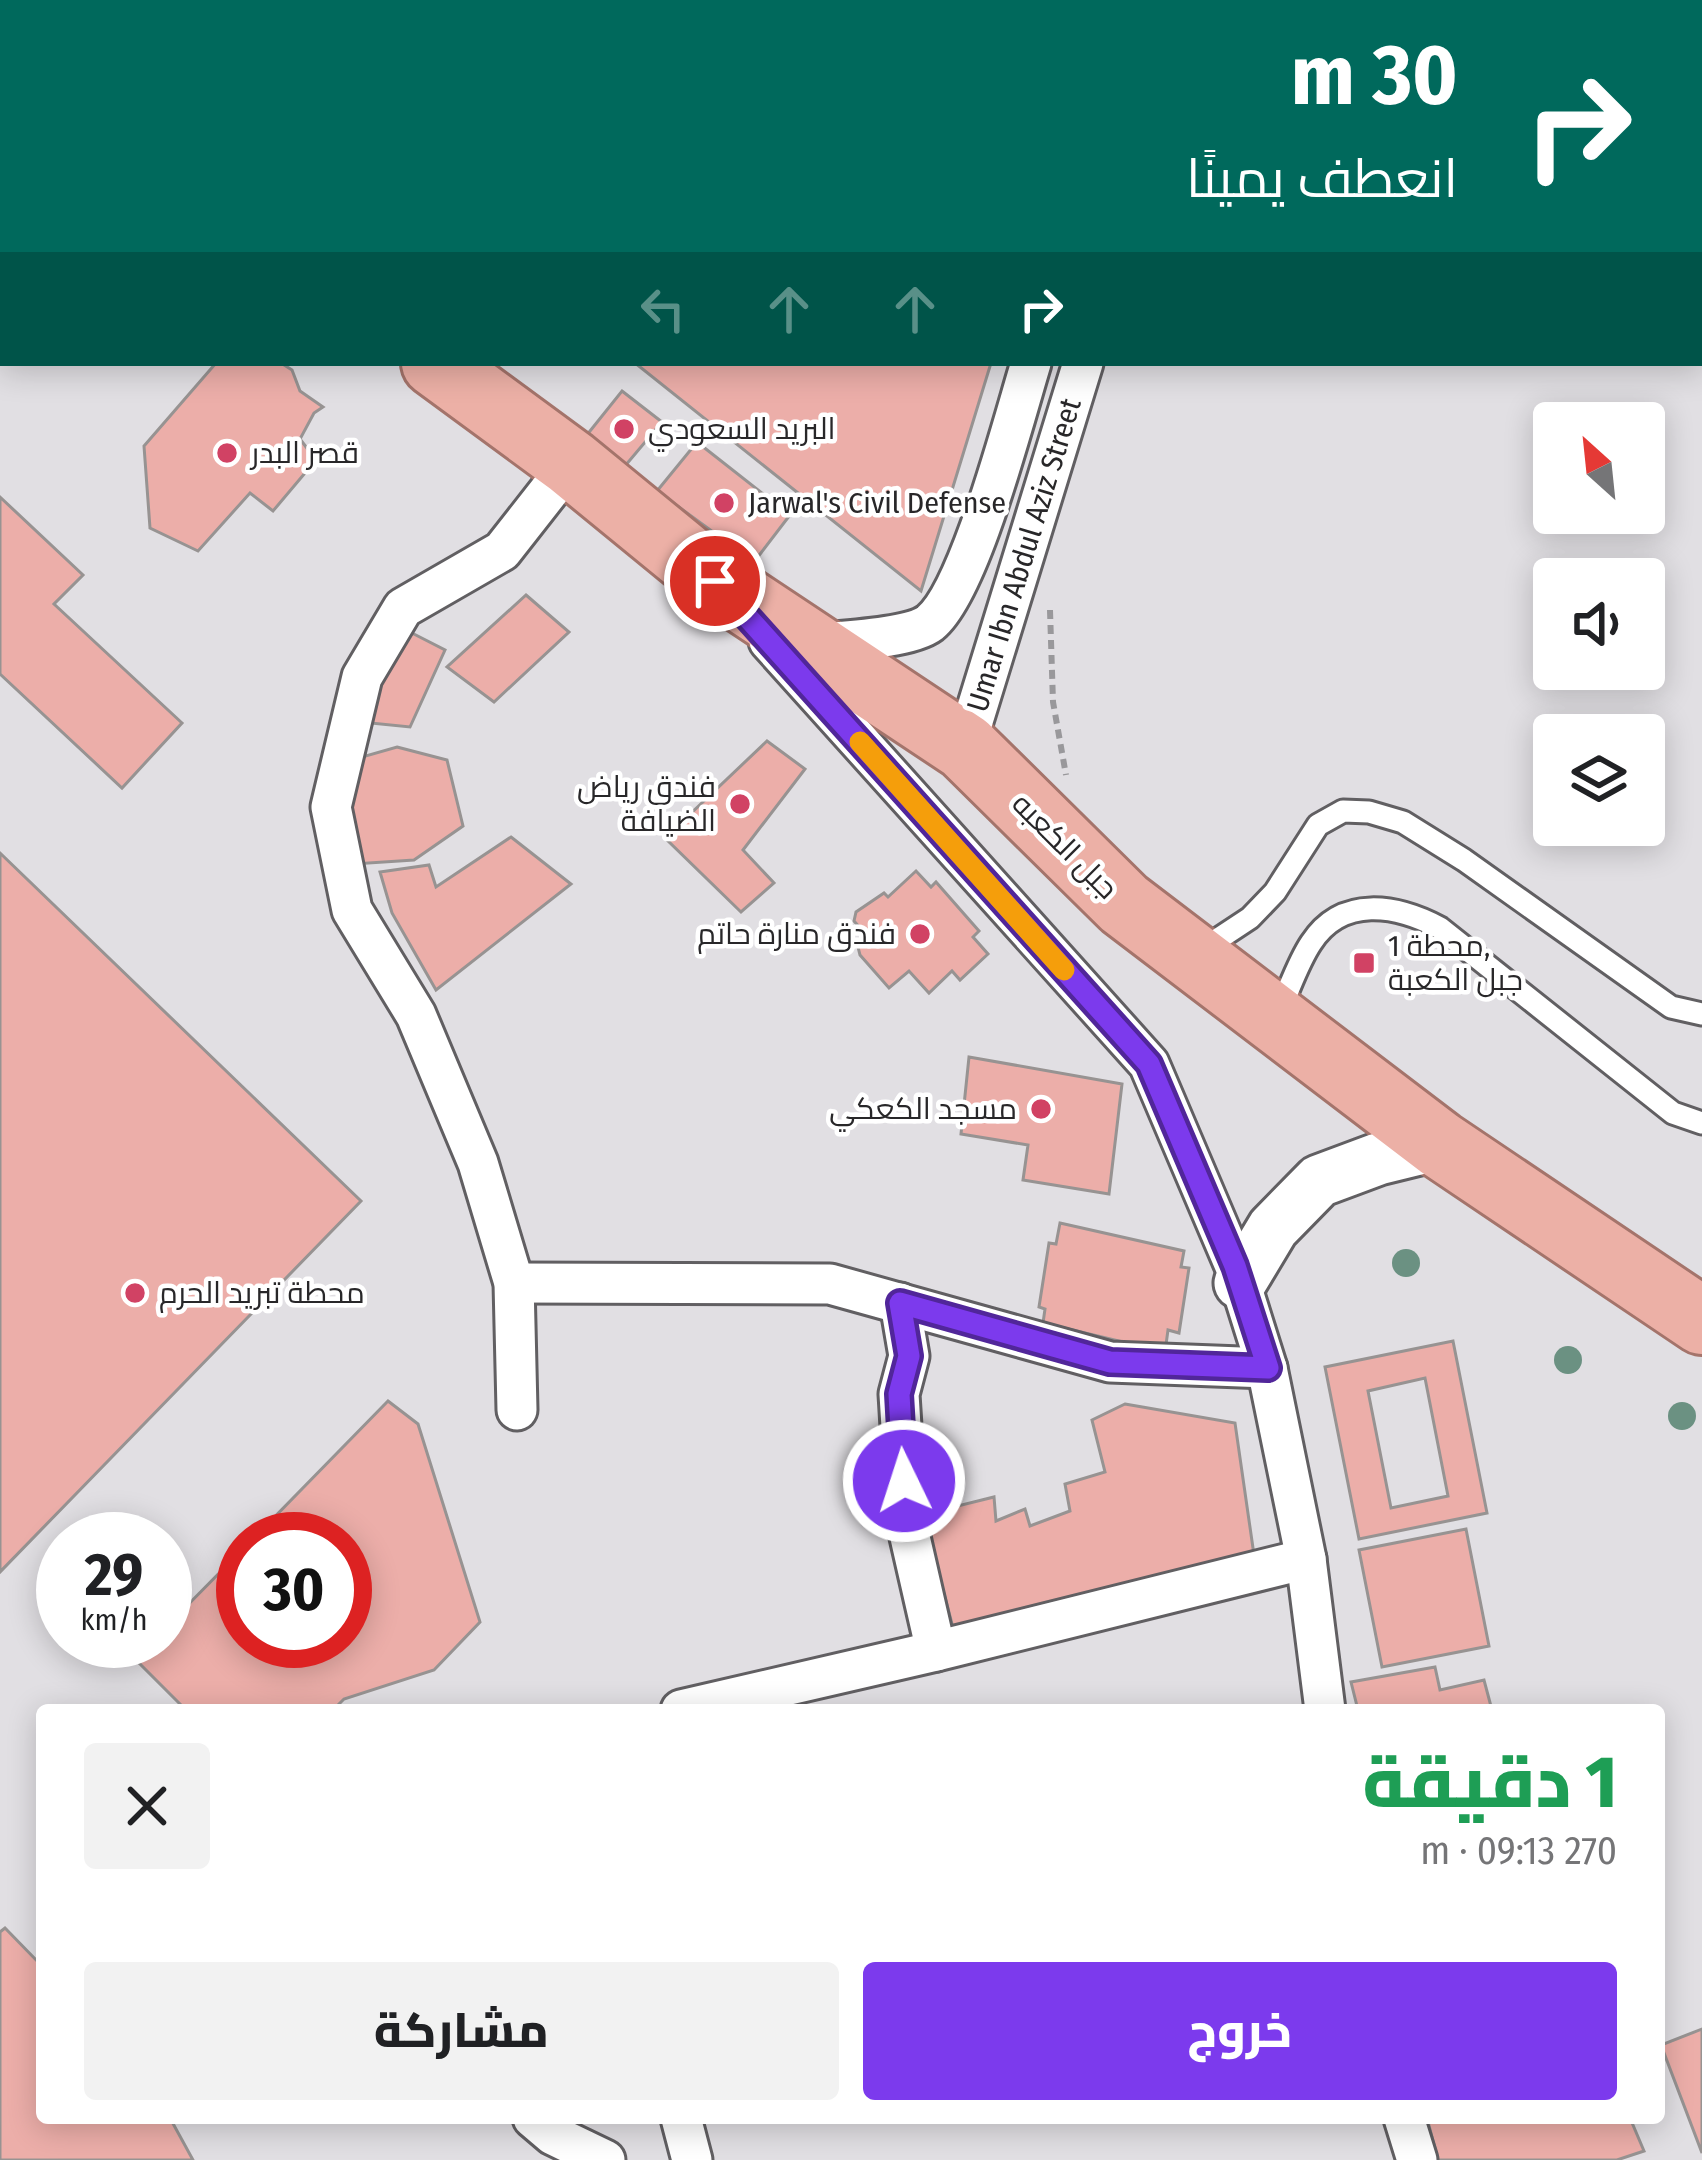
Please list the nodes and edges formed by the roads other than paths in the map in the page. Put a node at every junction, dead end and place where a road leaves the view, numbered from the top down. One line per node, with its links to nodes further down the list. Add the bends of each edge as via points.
1 (439, 366): 4 (highway, جبل الكعبه)
2 (1029, 366): 6 (street, Umar Ibn Abdul Aziz Street, via 950,600 928,625)
3 (1082, 366): 7 (street, Umar Ibn Abdul Aziz Street)
4 (571, 463): 5 (highway, جبل الكعبه); 14 (street, via 502,551 403,608 362,677 331,807 352,910 416,1015 478,1163)
5 (715, 581): 6 (highway, جبل الكعبه); 13 (street, via 1149,1064)
6 (810, 644): 7 (highway, جبل الكعبه)
7 (964, 746): 8 (highway, جبل الكعبه, via 1124,904)
8 (1192, 956): 9 (lane, via 1250,918 1318,825 1343,811 1369,812 1403,822 1464,860 1671,1007); 10 (highway, جبل الكعبه)
9 (1702, 1014)
10 (1275, 1019): 11 (lane, via 1329,923 1392,908 1440,928 1672,1113); 12 (highway, جبل الكعبه)
11 (1702, 1123)
12 (1439, 1144): 13 (street, via 1319,1181 1273,1228); 16 (highway, جبل الكعبه)
13 (1240, 1282): 17 (street)
14 (514, 1283): 15 (street, via 830,1284); 18 (street)
15 (900, 1303): 17 (street, via 1110,1362); 20 (street, via 909,1356 899,1394 907,1524)
16 (1702, 1321)
17 (1268, 1368): 19 (street)
18 (517, 1410)
19 (1306, 1559): 20 (street); 22 (street)
20 (936, 1651): 21 (street)
21 (706, 1704)
22 (1324, 1704)
23 (683, 2124): 27 (street)
24 (1406, 2124): 28 (street)
25 (540, 2138): 26 (street)
26 (605, 2160)
27 (692, 2160)
28 (1418, 2160)

